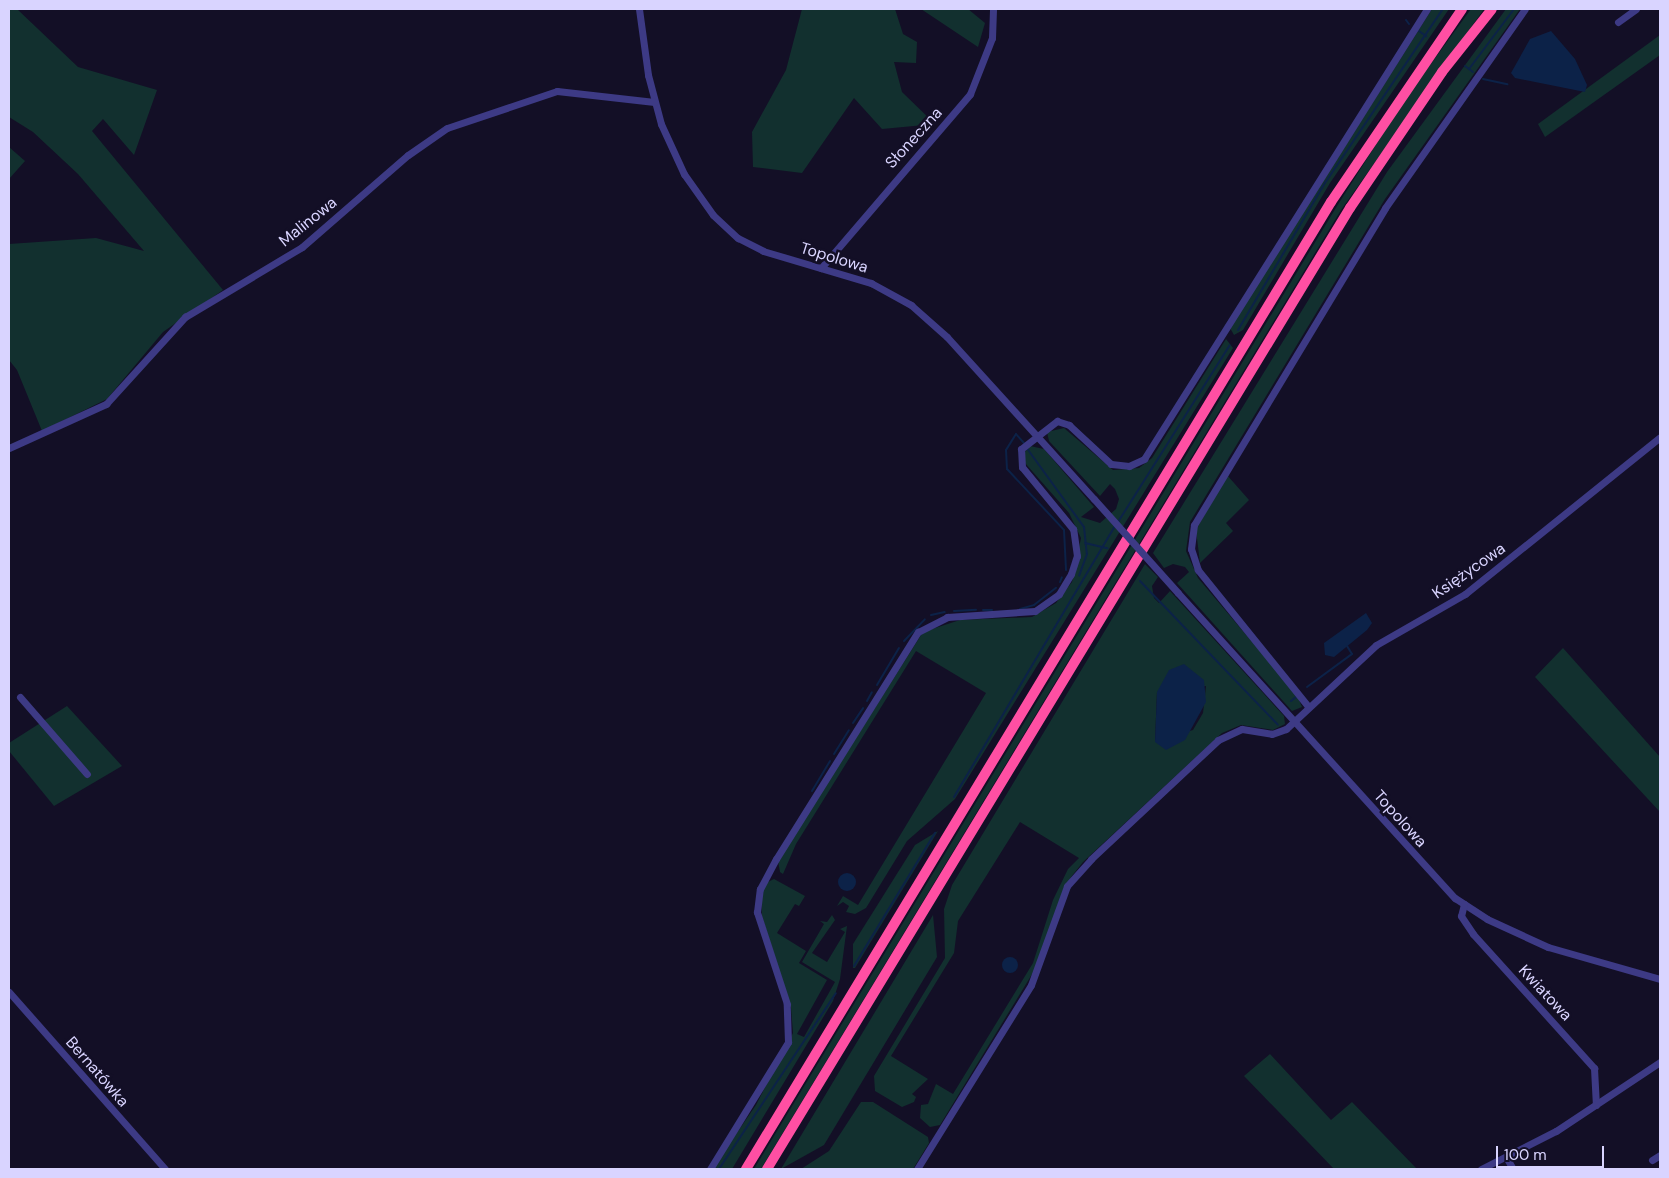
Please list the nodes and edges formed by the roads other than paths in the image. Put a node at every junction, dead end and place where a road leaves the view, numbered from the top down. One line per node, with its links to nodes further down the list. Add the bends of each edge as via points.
1 (639, 9): 9 (street, Topolowa)
2 (993, 9): 10 (street, Słoneczna, via 992,38 970,94)
3 (1427, 9): 11 (street, via 1147,456 1129,466 1111,464 1063,422 1052,422)
4 (1462, 9): 28 (highway, via 1331,202)
5 (1492, 9): 29 (highway, via 1442,72 1350,208)
6 (1525, 9): 15 (street, via 1378,220 1194,525 1191,549 1198,570)
7 (1636, 9): 8 (street)
8 (1618, 22)
9 (654, 102): 10 (street, Topolowa, via 682,169 722,224 763,251); 13 (street, Malinowa, via 557,91 447,128 408,155 302,247 185,317 100,408)
10 (821, 268): 11 (street, Topolowa, via 876,285 911,304 947,337)
11 (1036, 436): 16 (street, Topolowa, bridge); 27 (street, via 1021,449 1019,460 1071,524 1077,549 1071,574 1059,594 1034,611 947,617 918,632 781,852 762,884 757,905 788,1010 788,1042)
12 (1660, 437): 15 (street, Księżycowa, via 1484,580 1385,639)
13 (9, 448)
14 (20, 697): 17 (street)
15 (1307, 705): 16 (street, Księżycowa)
16 (1294, 722): 18 (street, Topolowa); 30 (street, via 1278,733 1242,729 1224,736 1076,873 1032,985)
17 (87, 774)
18 (1464, 904): 19 (street, Topolowa, via 1548,947); 22 (street, Kwiatowa, via 1462,916 1473,934 1594,1068)
19 (1660, 979)
20 (9, 992): 26 (street, Bernatówka)
21 (1660, 1062): 22 (street)
22 (1596, 1105): 24 (street)
23 (1660, 1156): 25 (street)
24 (1506, 1157): 31 (street); 32 (street)
25 (1652, 1160)
26 (165, 1169)
27 (710, 1169)
28 (746, 1169)
29 (767, 1169)
30 (917, 1169)
31 (1481, 1169)
32 (1512, 1169)

